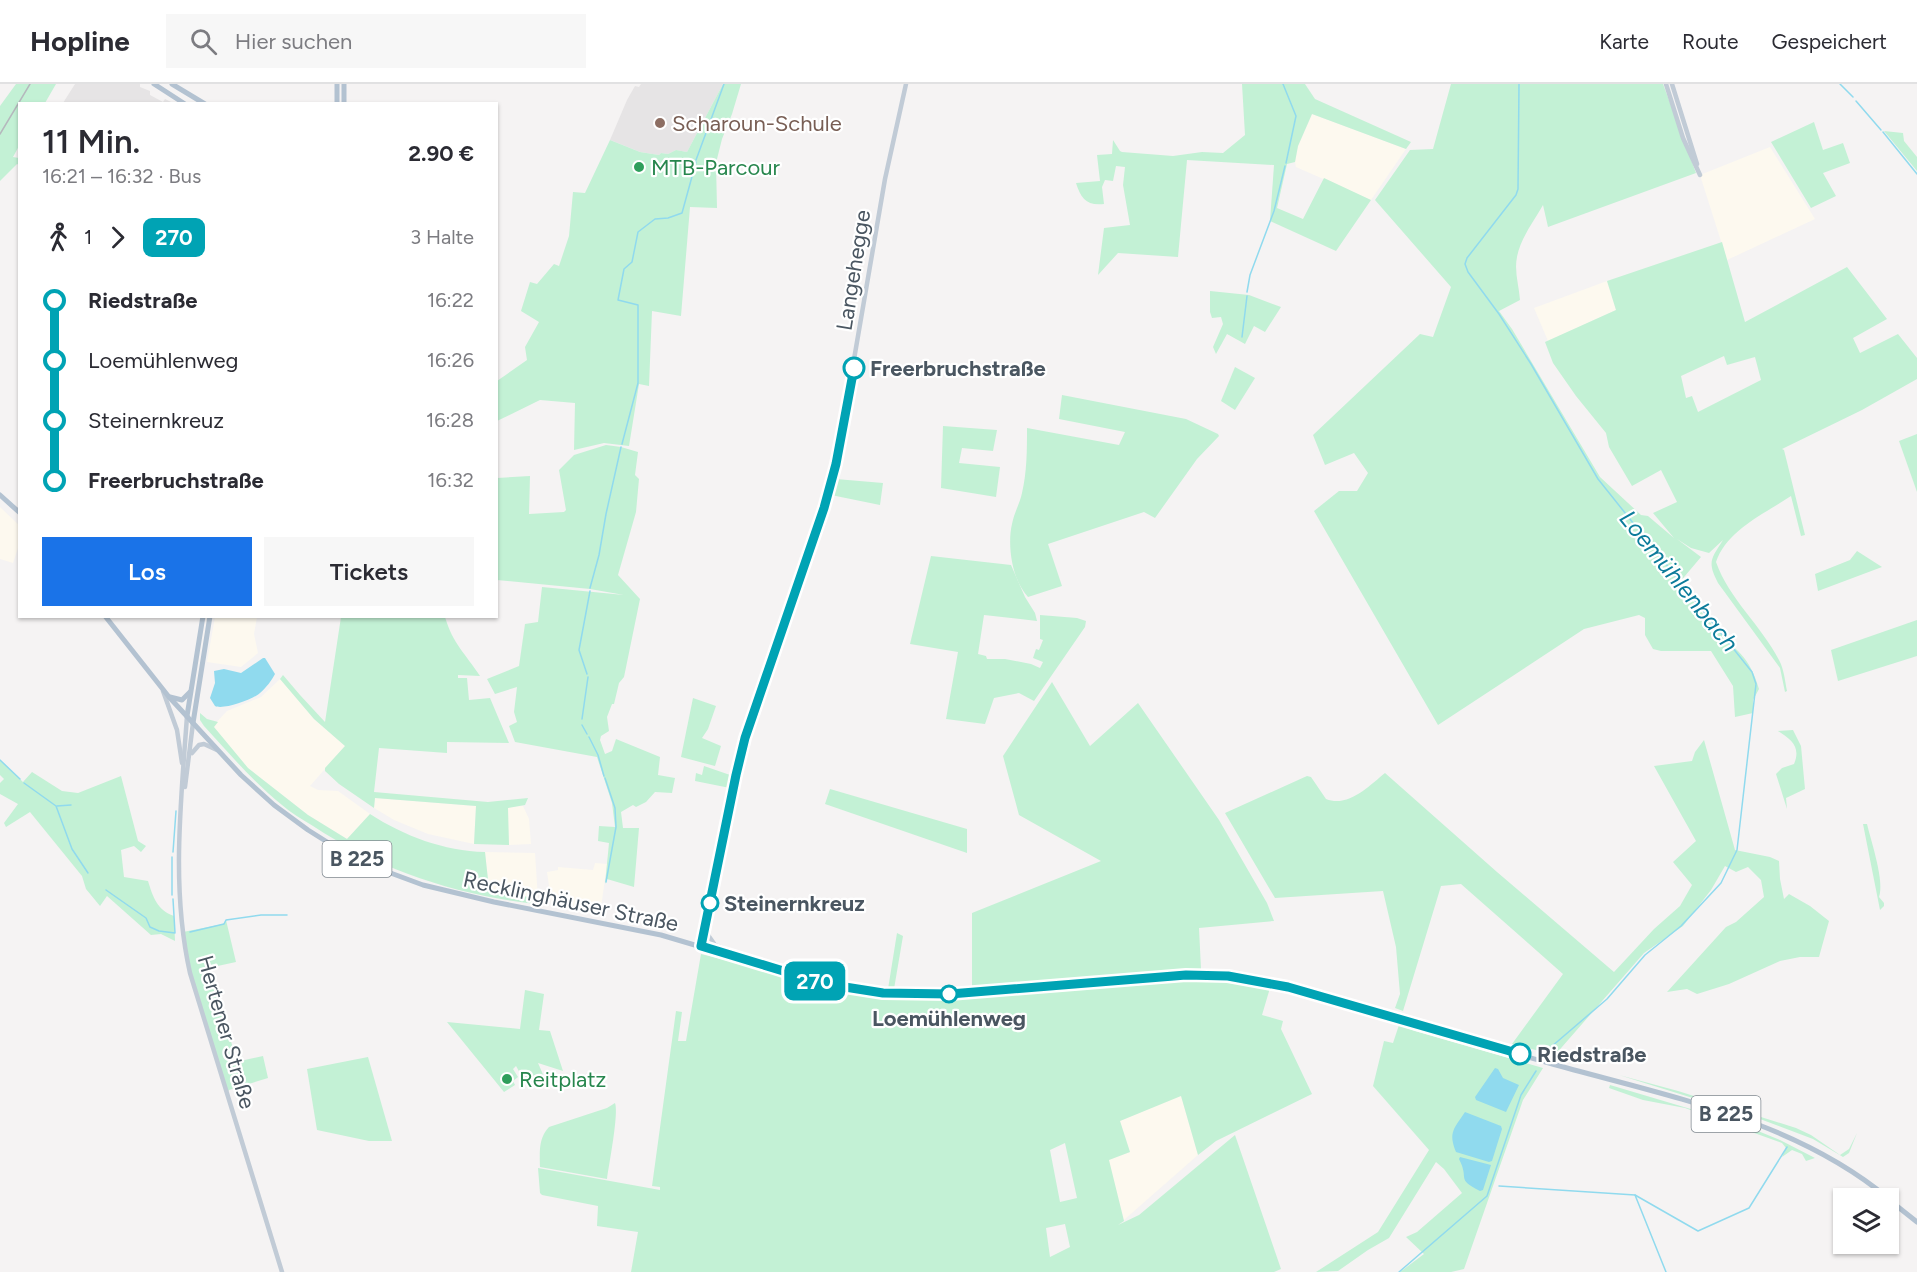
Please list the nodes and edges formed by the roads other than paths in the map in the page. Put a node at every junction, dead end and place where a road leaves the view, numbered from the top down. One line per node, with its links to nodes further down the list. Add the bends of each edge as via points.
1 (154, 84): 8 (main road)
2 (172, 84): 9 (main road)
3 (337, 84): 10 (main road)
4 (344, 84): 11 (main road)
5 (906, 84): 26 (street, Langehegge, via 885,179 836,464 745,738)
6 (1666, 84): 7 (street, via 1700,175)
7 (1672, 84)
8 (182, 102)
9 (202, 102)
10 (337, 102)
11 (344, 102)
12 (0, 495): 13 (main road)
13 (18, 511)
14 (107, 618): 17 (main road, Recklinghäuser Straße / B 225)
15 (203, 618): 18 (main road)
16 (210, 618): 21 (main road)
17 (162, 688): 19 (main road, Recklinghäuser Straße / B 225); 24 (street, via 179,739)
18 (192, 688): 19 (main road, via 182,700); 20 (main road)
19 (169, 697): 20 (main road, Recklinghäuser Straße / B 225)
20 (187, 717): 21 (main road, Recklinghäuser Straße / B 225); 24 (street, Hertener Straße)
21 (193, 723): 22 (main road, Recklinghäuser Straße / B 225); 23 (street, Hertener Straße)
22 (217, 750): 23 (street, via 204,744); 27 (main road, Recklinghäuser Straße / B 225, via 282,812 343,852 378,868 457,894 641,930)
23 (190, 755): 25 (street, Hertener Straße)
24 (182, 768): 25 (street, Hertener Straße)
25 (183, 796): 32 (street, Hertener Straße, via 178,879 190,973)
26 (706, 924): 27 (street, Langehegge); 28 (street, B 225, via 715,945)
27 (701, 946): 28 (main road, Recklinghäuser Straße / B 225)
28 (762, 965): 29 (main road, Recklinghäuser Straße / B 225, via 849,988 910,995 1186,975 1228,976 1288,987 1754,1122 1845,1167)
29 (1873, 1188)
30 (1899, 1208): 31 (main road, B 225)
31 (1917, 1222)
32 (282, 1272)

